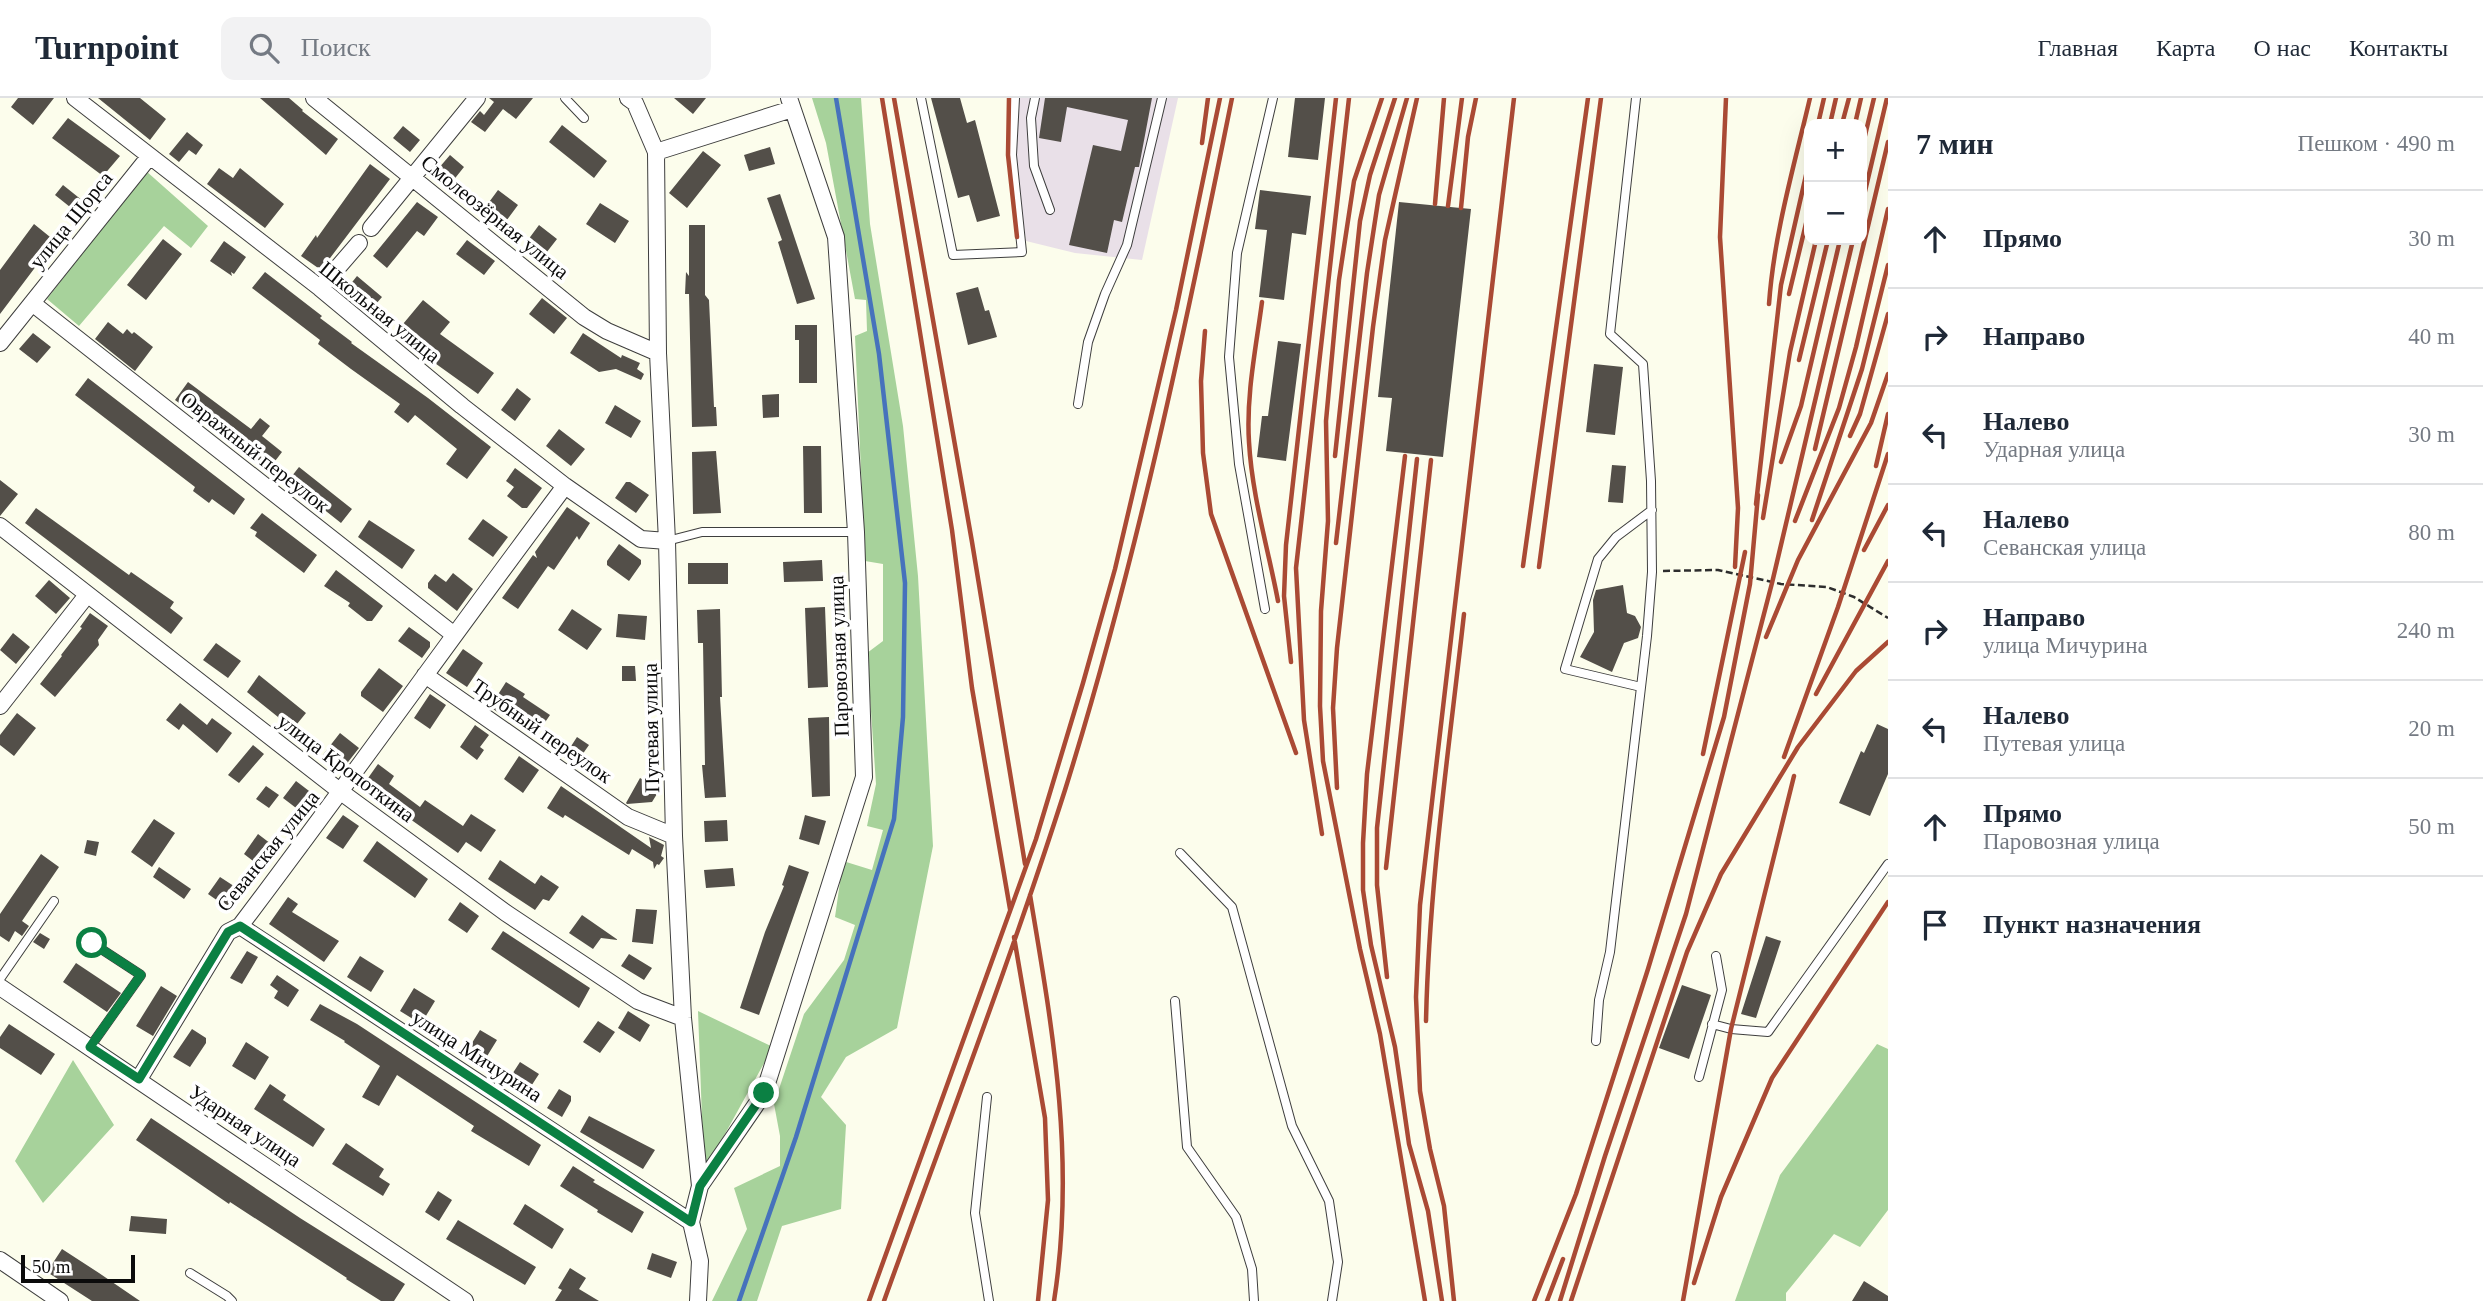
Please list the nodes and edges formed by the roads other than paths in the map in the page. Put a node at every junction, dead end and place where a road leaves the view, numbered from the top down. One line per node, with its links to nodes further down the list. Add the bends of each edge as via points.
1 (75, 98): 15 (street, Школьная улица)
2 (314, 98): 16 (street, Смолеозёрная улица)
3 (477, 98): 16 (street)
4 (565, 98): 13 (lane)
5 (628, 98): 14 (street, via 635,103)
6 (921, 98): 7 (lane, via 953,255 1022,251 1012,155)
7 (1015, 98)
8 (1035, 98): 17 (lane, via 1031,118 1034,166)
9 (1162, 98): 24 (lane, via 1127,245 1088,342)
10 (1273, 98): 31 (lane, via 1237,253 1229,357 1239,464)
11 (1636, 98): 26 (lane, via 1610,334 1643,364)
12 (791, 104): 14 (street); 28 (street, Паровозная улица, via 836,237)
13 (584, 118)
14 (656, 152): 23 (street, Путевая улица)
15 (149, 157): 20 (street, Школьная улица); 21 (street, улица Щорса)
16 (414, 177): 18 (street); 23 (street, Смолеозёрная улица, via 584,317)
17 (1050, 210)
18 (371, 228)
19 (359, 243): 20 (street)
20 (320, 288): 25 (street, Школьная улица)
21 (32, 303): 22 (street, улица Щорса); 32 (street, Овражный переулок)
22 (0, 343)
23 (658, 354): 29 (street, Путевая улица)
24 (1079, 404)
25 (565, 486): 29 (street, Школьная улица, via 641,539); 32 (street, Севанская улица)
26 (1652, 510): 34 (lane, via 1653,572); 34 (lane, via 1616,537 1598,559 1565,669)
27 (0, 526): 30 (street, улица Кропоткина)
28 (856, 532): 29 (lane, via 702,533); 54 (street, Паровозная улица, via 864,777 764,1093)
29 (667, 541): 37 (street, Путевая улица)
30 (87, 595): 35 (street); 36 (street, улица Кропоткина)
31 (1265, 610)
32 (453, 634): 33 (street, Севанская улица)
33 (425, 675): 36 (street, Севанская улица); 37 (street, Трубный переулок, via 628,817)
34 (1641, 687): 49 (lane)
35 (0, 706)
36 (341, 793): 41 (street, Севанская улица); 47 (street, улица Кропоткина, via 506,913 638,1001)
37 (674, 836): 47 (street, Путевая улица)
38 (1180, 853): 64 (lane, via 1232,907 1292,1126 1329,1201 1338,1262)
39 (1888, 864): 48 (lane, via 1768,1032)
40 (54, 901): 44 (lane)
41 (240, 926): 52 (street, Севанская улица, via 228,932); 55 (street, улица Мичурина)
42 (92, 943): 50 (lane, via 141,975)
43 (1716, 956): 48 (lane, via 1722,990)
44 (0, 979)
45 (0, 987): 50 (street, Ударная улица)
46 (1175, 1001): 63 (lane, via 1188,1147 1236,1217 1252,1269)
47 (683, 1018): 54 (street, Путевая улица)
48 (1712, 1024): 51 (lane)
49 (1596, 1041)
50 (90, 1047): 52 (street, Ударная улица)
51 (1699, 1077)
52 (139, 1079): 60 (street, Ударная улица)
53 (987, 1097): 62 (lane, via 975,1213)
54 (700, 1186): 55 (street, Путевая улица)
55 (691, 1222): 61 (street, Путевая улица, via 700,1261)
56 (0, 1261): 58 (street)
57 (190, 1273): 59 (lane)
58 (60, 1301)
59 (232, 1301)
60 (465, 1301)
61 (698, 1301)
62 (989, 1301)
63 (1254, 1301)
64 (1332, 1301)

